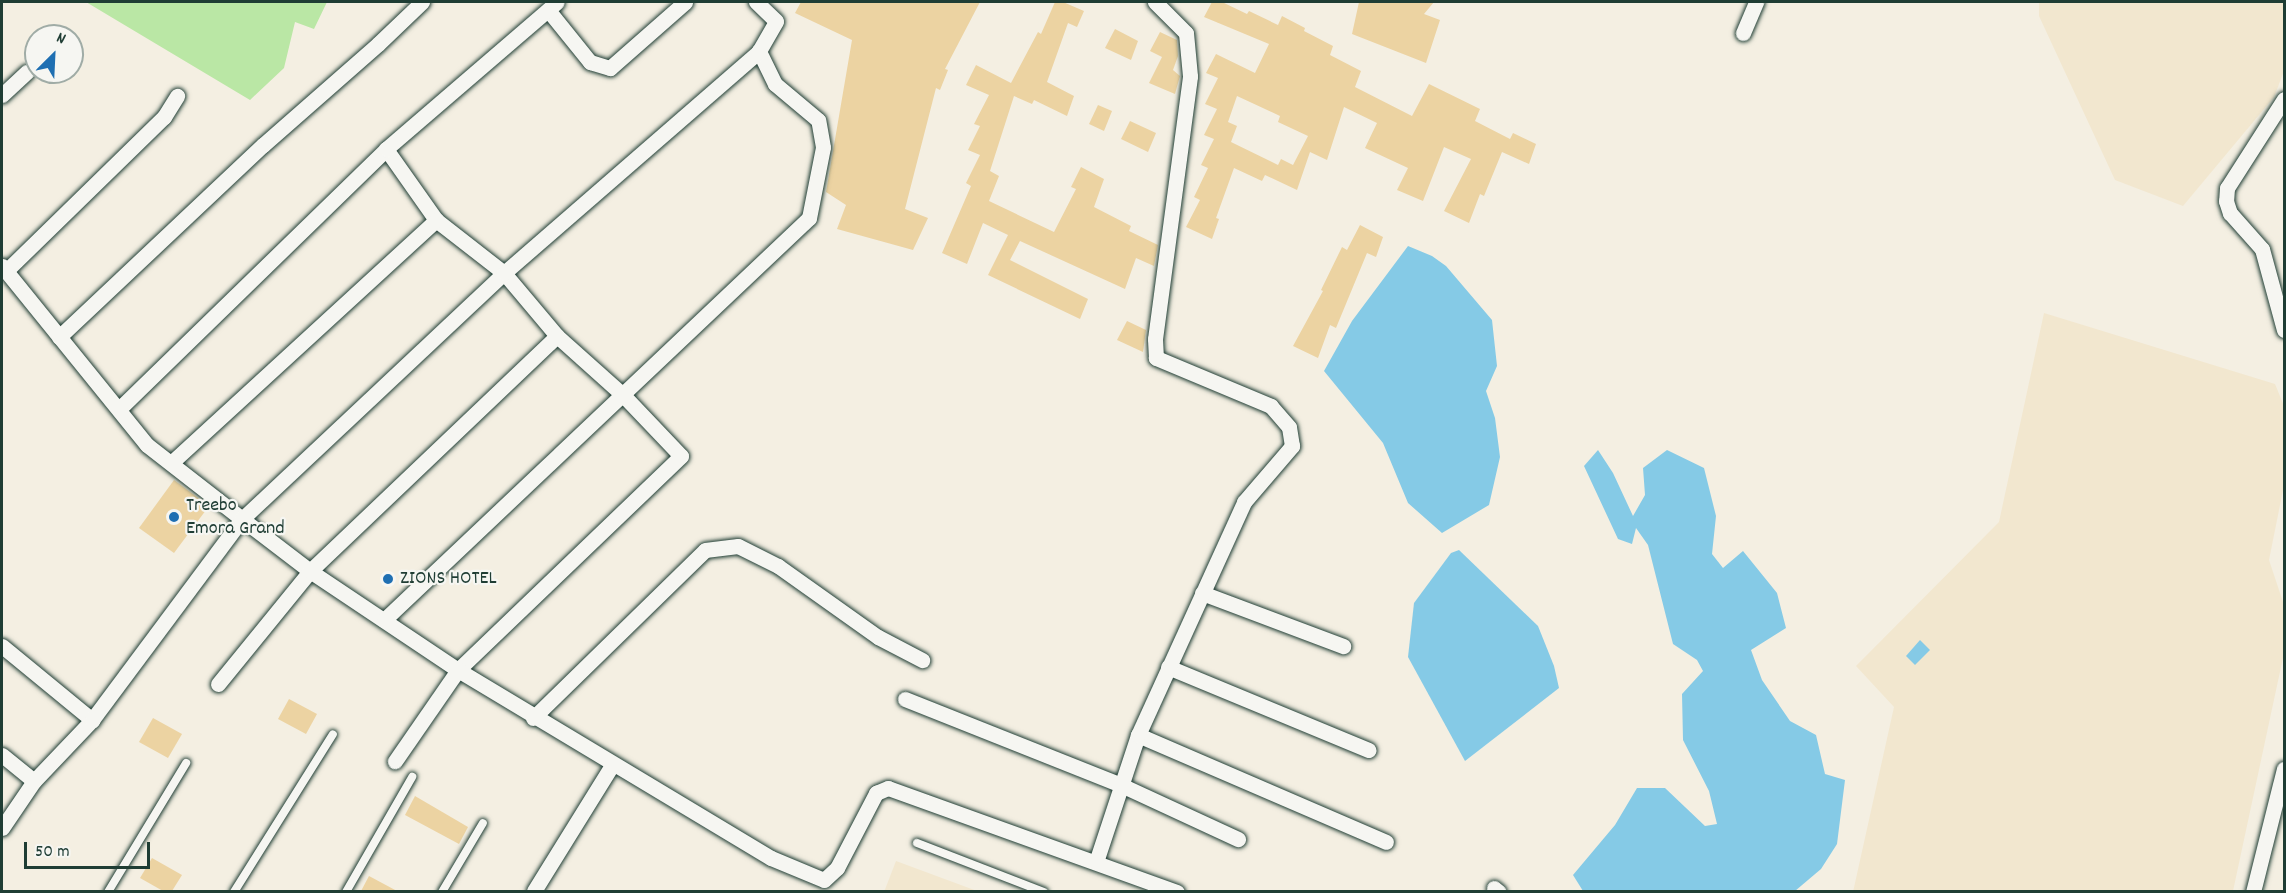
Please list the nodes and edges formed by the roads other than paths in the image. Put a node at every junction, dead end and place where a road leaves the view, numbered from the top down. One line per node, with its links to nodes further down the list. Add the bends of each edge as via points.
1 (422, 2): 19 (street)
2 (686, 2): 6 (street, via 610,68 590,62)
3 (756, 2): 8 (street, via 776,21)
4 (1155, 2): 25 (street, via 1186,33 1190,76 1155,339 1156,358 1270,406 1289,427 1292,446 1244,502)
5 (1756, 2): 7 (street)
6 (552, 6): 13 (street)
7 (1743, 33)
8 (759, 51): 16 (street); 20 (street, via 775,84 818,120 823,147 809,218)
9 (24, 75): 10 (street)
10 (2, 95)
11 (177, 96): 15 (street, via 164,117)
12 (2284, 99): 17 (street, via 2227,188 2226,201 2230,213 2262,249)
13 (386, 150): 14 (street); 21 (street)
14 (436, 220): 16 (street); 22 (street)
15 (4, 268): 19 (street)
16 (504, 273): 18 (street); 23 (street)
17 (2284, 330)
18 (557, 336): 20 (street); 24 (street)
19 (59, 337): 21 (street)
20 (623, 395): 26 (street); 31 (street, via 681,456)
21 (119, 410): 22 (street, via 147,445)
22 (171, 463): 23 (street)
23 (242, 519): 24 (street); 35 (street)
24 (310, 571): 26 (street); 32 (street)
25 (1202, 593): 28 (street); 30 (street)
26 (384, 620): 31 (street)
27 (2, 646): 35 (street)
28 (1343, 646)
29 (922, 660): 34 (street, via 878,637 778,566 738,546 705,550)
30 (1168, 667): 37 (street); 38 (street)
31 (458, 670): 34 (street); 40 (street)
32 (218, 684)
33 (905, 699): 46 (street)
34 (533, 718): 42 (street)
35 (92, 720): 45 (street)
36 (333, 734): 54 (lane)
37 (1138, 735): 46 (street); 50 (street)
38 (1368, 750)
39 (2, 755): 45 (street)
40 (395, 761)
41 (186, 763): 53 (lane)
42 (612, 765): 52 (street, via 771,858 824,880 837,868 876,793 888,788); 57 (street)
43 (2284, 769): 60 (street)
44 (412, 777): 55 (lane)
45 (33, 781): 48 (street)
46 (1121, 785): 49 (street); 52 (street)
47 (483, 823): 56 (lane)
48 (2, 828)
49 (1238, 839)
50 (1386, 842)
51 (917, 843): 58 (lane)
52 (1096, 862): 59 (street)
53 (108, 891)
54 (234, 891)
55 (345, 891)
56 (442, 891)
57 (534, 891)
58 (1044, 891)
59 (1177, 891)
60 (2253, 891)

